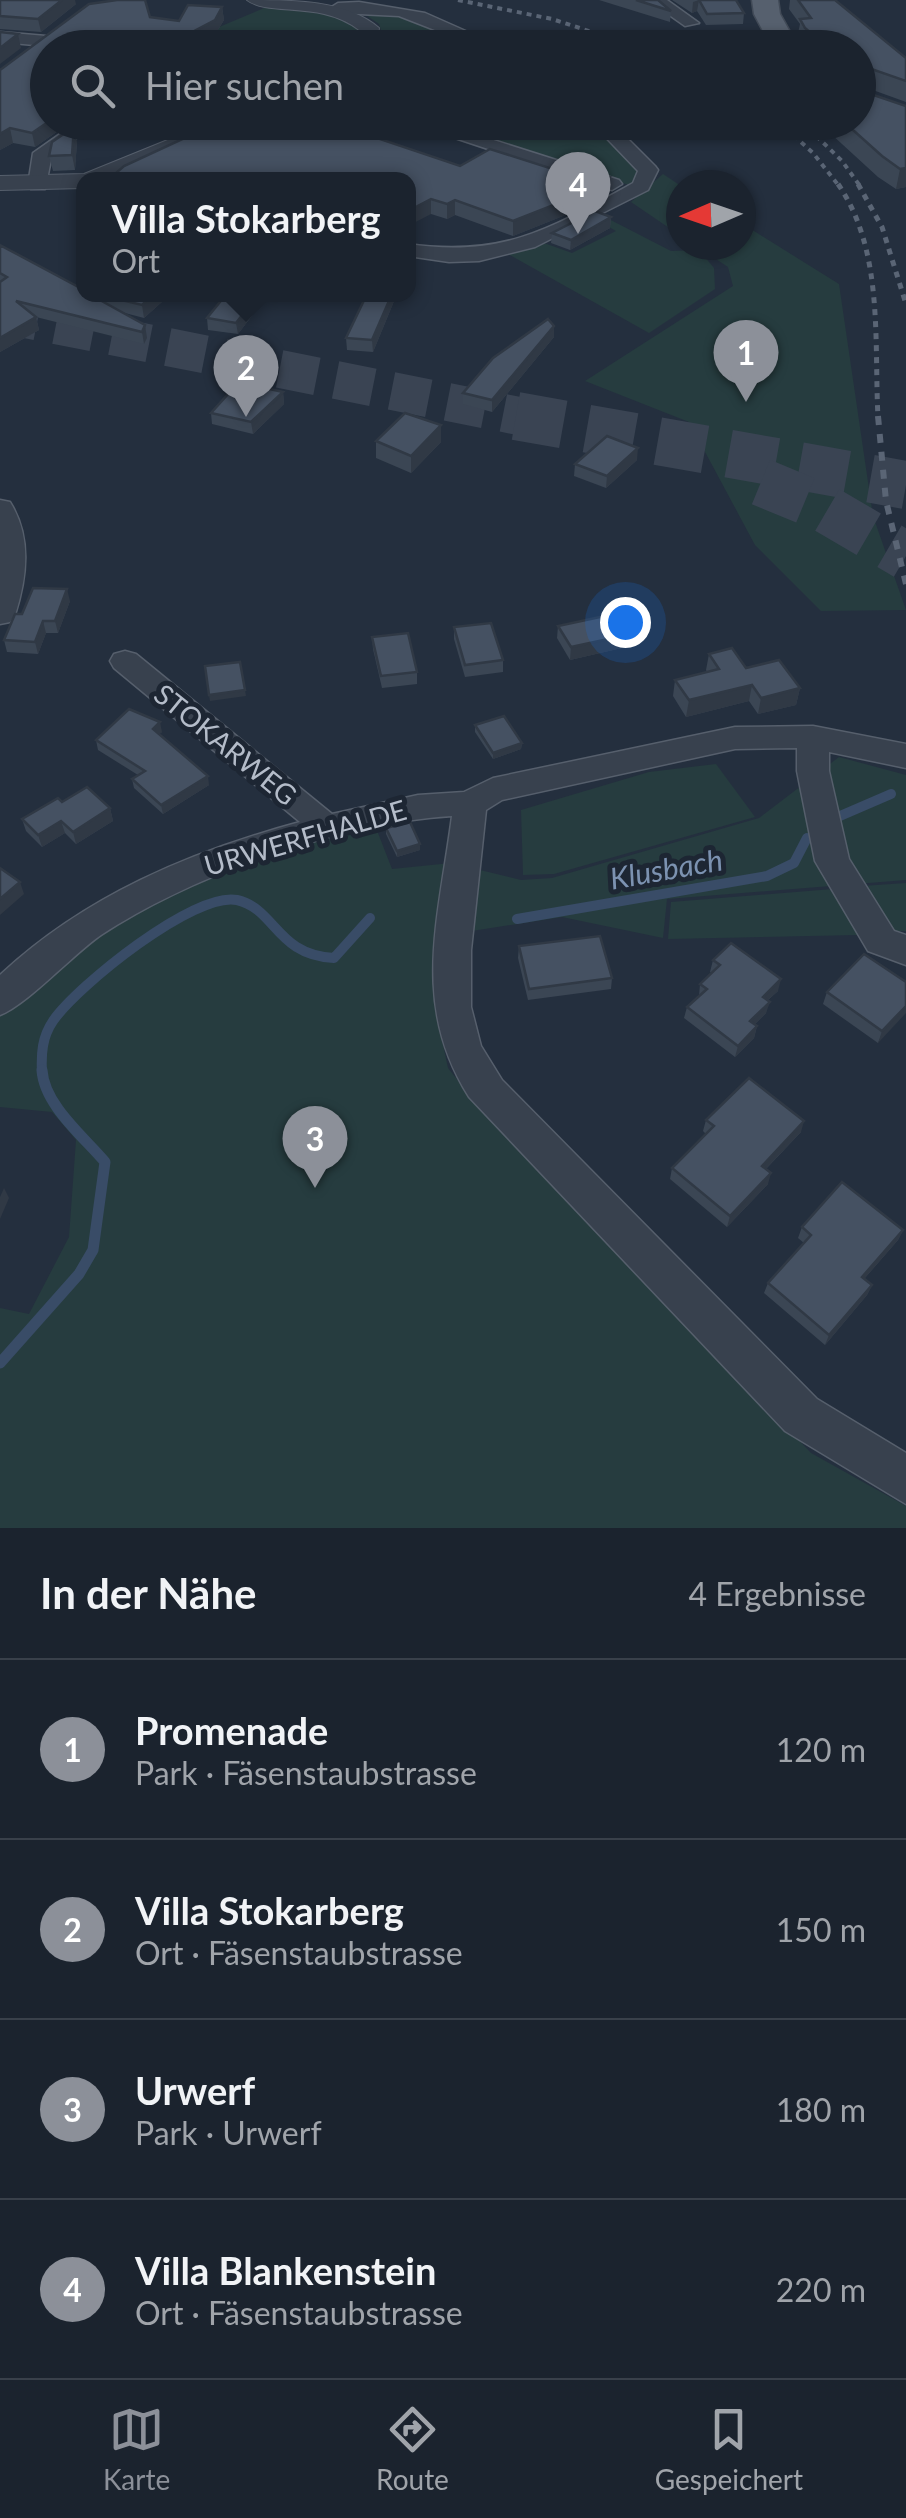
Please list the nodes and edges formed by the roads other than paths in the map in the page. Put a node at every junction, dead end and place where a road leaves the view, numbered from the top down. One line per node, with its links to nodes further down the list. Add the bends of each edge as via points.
1 (257, 0): 4 (street)
2 (656, 0): 5 (street)
3 (765, 0): 8 (main road)
4 (338, 8): 6 (street); 7 (street, via 416,12)
5 (692, 24)
6 (369, 30)
7 (456, 30)
8 (775, 30)
9 (30, 36): 10 (street)
10 (0, 37)
11 (30, 53): 12 (street)
12 (19, 62)
13 (63, 140): 20 (street, via 43,153)
14 (187, 140): 17 (street)
15 (476, 140): 21 (street)
16 (618, 140): 21 (street, via 648,170)
17 (107, 172)
18 (76, 181): 20 (street)
19 (0, 183): 20 (street)
20 (38, 186)
21 (637, 188): 22 (street, via 510,248 456,256)
22 (416, 251)
23 (0, 508): 24 (street, via 12,564)
24 (0, 614)
25 (125, 661): 29 (street, STOKARWEG)
26 (813, 737): 27 (street); 28 (street, via 735,738 510,785); 30 (street, via 813,771 832,861 881,941)
27 (906, 756)
28 (470, 804): 29 (street, URWERFHALDE, via 429,802); 32 (street, via 451,990 469,1063 528,1135 801,1415)
29 (325, 828): 31 (street, URWERFHALDE, via 241,849 154,886 94,920)
30 (906, 950)
31 (0, 999)
32 (906, 1480)

